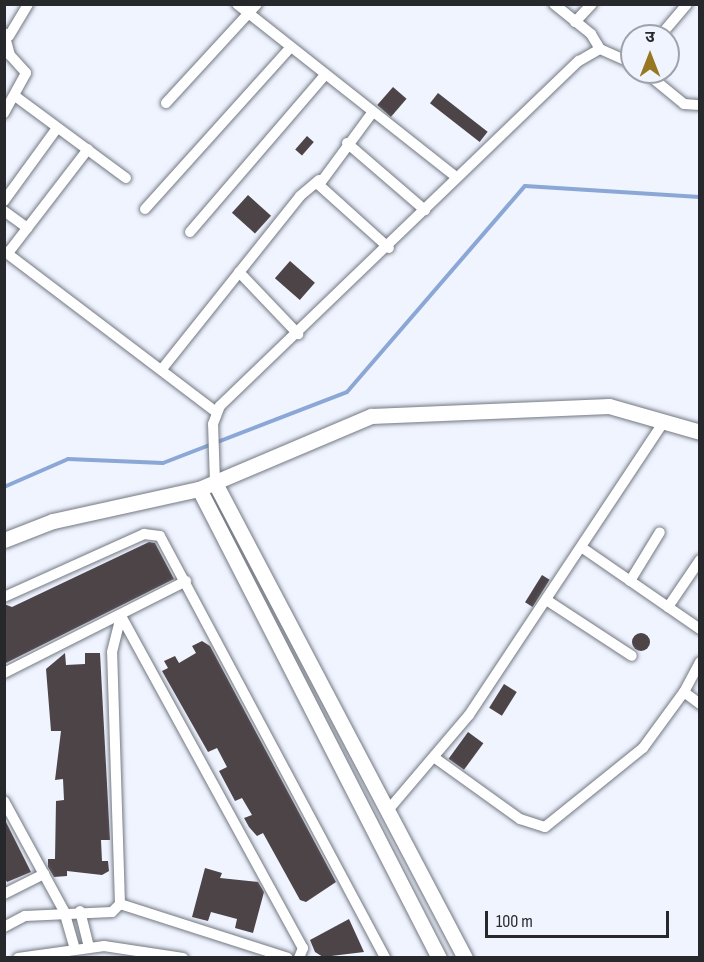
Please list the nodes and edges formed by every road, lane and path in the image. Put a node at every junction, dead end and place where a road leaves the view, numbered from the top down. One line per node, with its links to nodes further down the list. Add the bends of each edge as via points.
1 (28, 4): 10 (street)
2 (237, 4): 7 (street)
3 (257, 4): 7 (street)
4 (554, 4): 8 (street)
5 (592, 4): 8 (street)
6 (687, 4): 9 (street)
7 (249, 14): 11 (street); 17 (street)
8 (575, 22): 12 (street)
9 (670, 24)
10 (7, 34): 16 (street, via 10,55 26,73)
11 (290, 48): 14 (street); 28 (street)
12 (600, 49): 13 (street); 24 (street, via 579,61)
13 (620, 58)
14 (324, 76): 20 (street); 32 (street)
15 (660, 84): 18 (street, via 684,104)
16 (15, 96): 19 (street); 21 (street)
17 (166, 103)
18 (699, 105)
19 (4, 113)
20 (372, 113): 22 (street); 24 (street)
21 (57, 128): 23 (street); 27 (street)
22 (347, 143): 26 (street); 29 (street)
23 (88, 149): 25 (street); 31 (street)
24 (456, 177): 29 (street)
25 (126, 178)
26 (319, 180): 33 (street, via 321,190); 35 (street)
27 (4, 201)
28 (145, 209)
29 (425, 210): 33 (street)
30 (4, 211): 31 (street)
31 (27, 228): 34 (street)
32 (190, 232)
33 (389, 248): 36 (street)
34 (6, 252): 37 (street)
35 (239, 272): 36 (street); 37 (street)
36 (297, 334): 38 (street)
37 (162, 369): 38 (street)
38 (215, 411): 41 (street, via 211,468)
39 (664, 422): 40 (street); 41 (street, via 628,409 590,405 371,416); 45 (street)
40 (699, 432)
41 (215, 483): 42 (street); 61 (street)
42 (199, 489): 44 (street, via 53,521); 75 (street)
43 (660, 532): 48 (street)
44 (4, 540)
45 (584, 549): 48 (street); 50 (street)
46 (699, 560): 51 (street)
47 (186, 581): 49 (street, via 165,541 144,534); 52 (street); 74 (street)
48 (630, 581): 51 (street)
49 (4, 597)
50 (548, 601): 54 (street); 59 (street)
51 (668, 607): 53 (street)
52 (121, 616): 56 (street); 64 (street, via 112,652); 73 (street, via 299,940)
53 (699, 629)
54 (632, 656)
55 (699, 662): 57 (street)
56 (4, 673)
57 (684, 692): 58 (street); 59 (street, via 643,748 546,827 526,822)
58 (699, 704)
59 (435, 758): 61 (street)
60 (4, 801): 62 (street)
61 (389, 809): 76 (street)
62 (44, 874): 63 (street); 65 (street)
63 (4, 894)
64 (120, 904): 66 (street, via 112,912); 72 (street)
65 (64, 910): 66 (street); 67 (street, via 25,916); 68 (street)
66 (80, 911): 69 (street)
67 (4, 927)
68 (74, 946): 69 (street); 70 (street)
69 (89, 946): 71 (street, via 139,948)
70 (18, 957)
71 (183, 957)
72 (288, 957)
73 (299, 957)
74 (385, 957)
75 (439, 957)
76 (465, 957)

